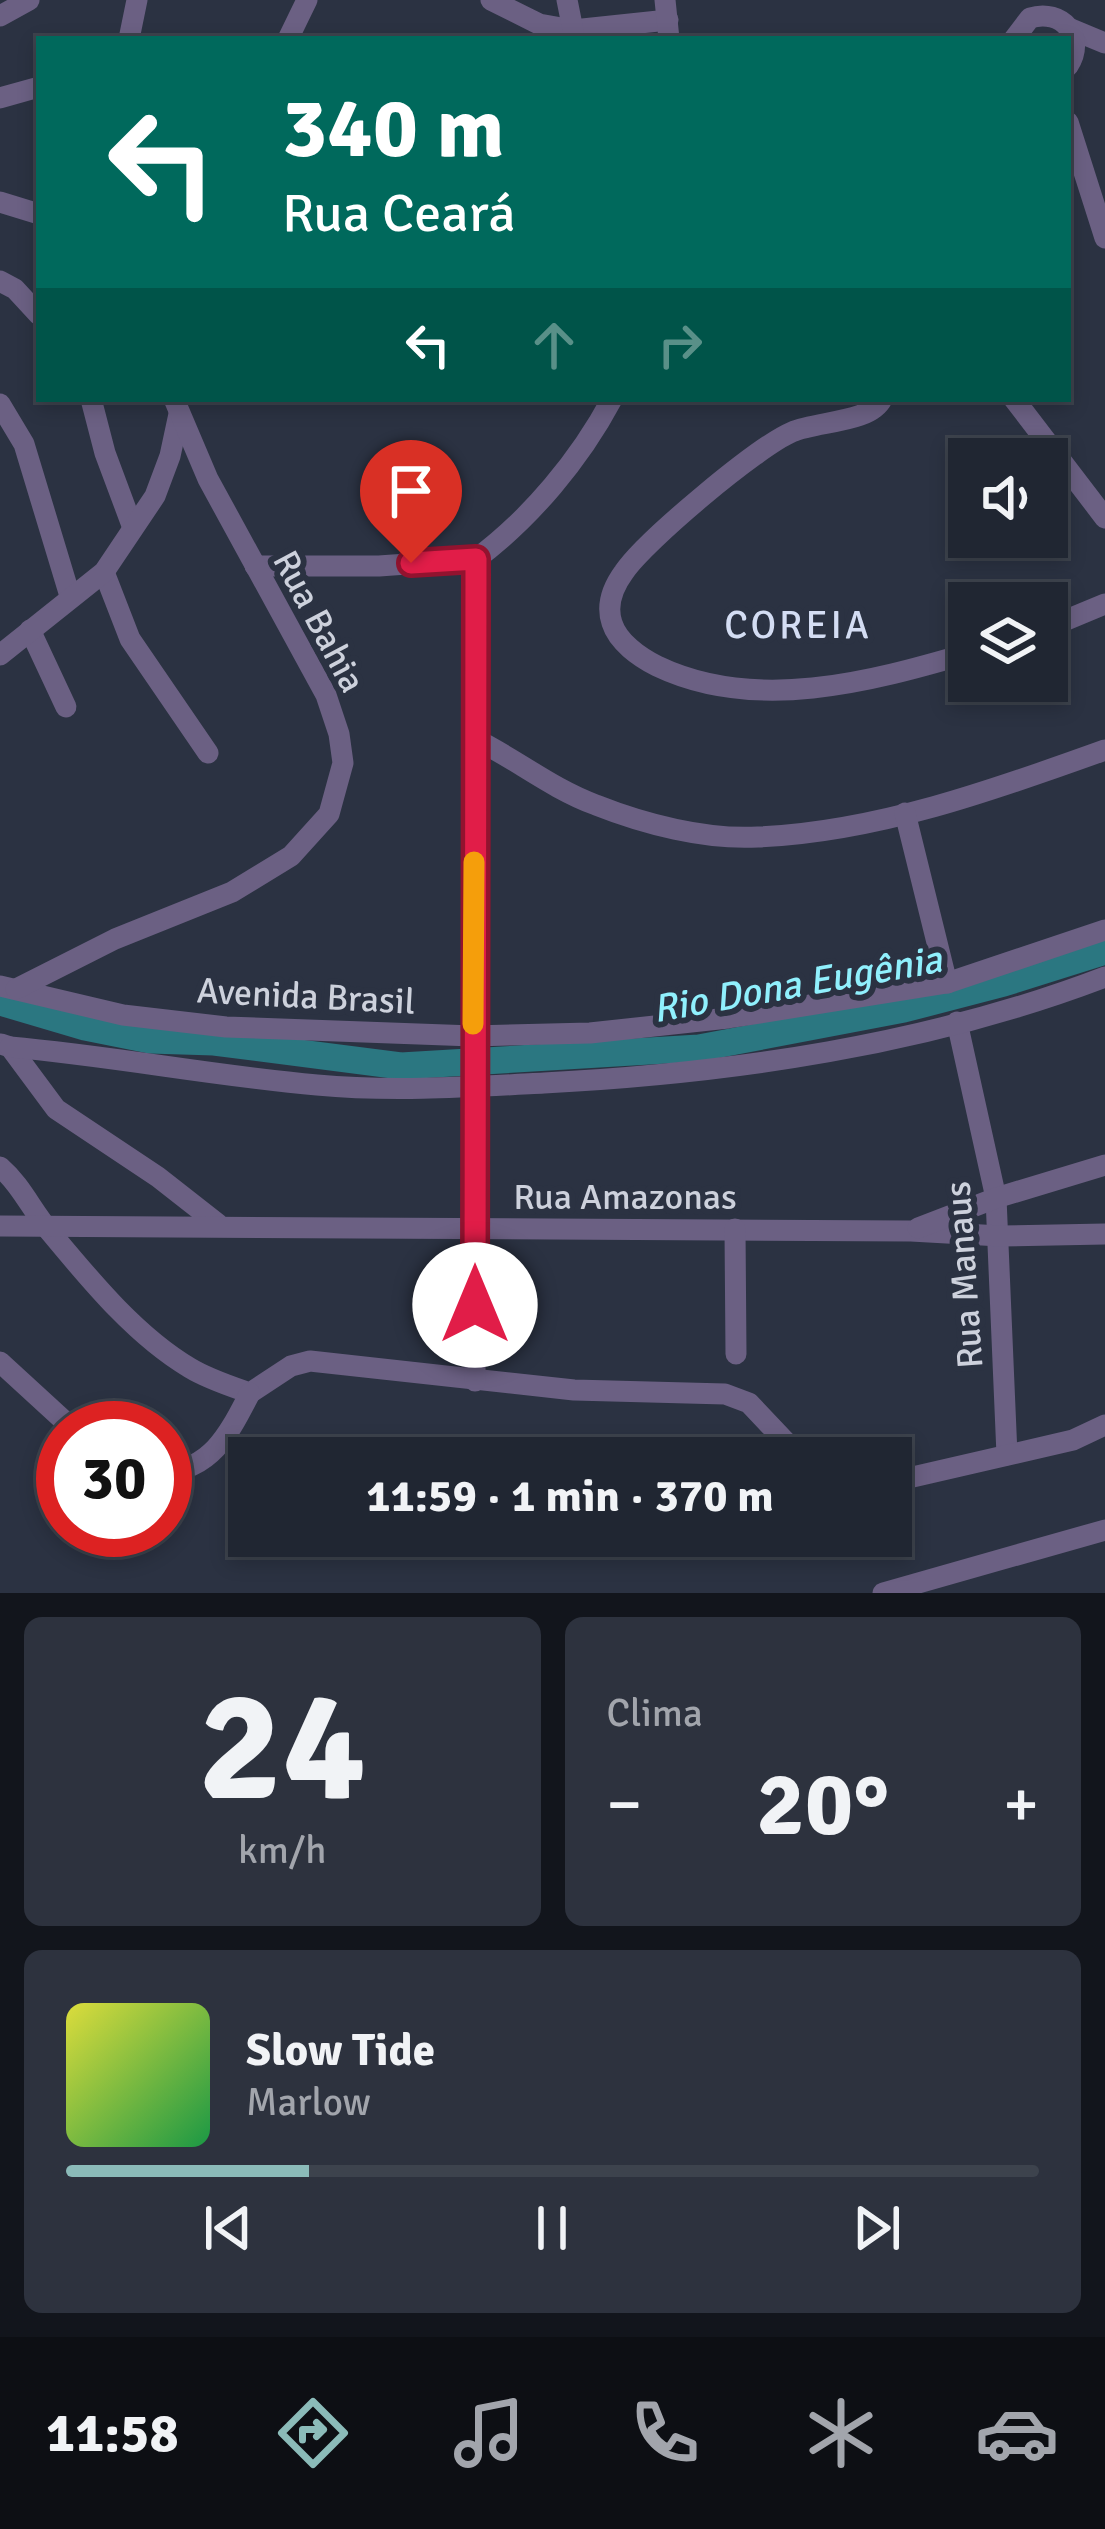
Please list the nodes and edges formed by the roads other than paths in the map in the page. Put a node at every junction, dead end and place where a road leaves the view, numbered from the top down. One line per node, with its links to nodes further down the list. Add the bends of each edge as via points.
1 (29, 0): 8 (street)
2 (137, 0): 11 (street)
3 (307, 0): 12 (street)
4 (491, 0): 10 (street, via 539,24)
5 (567, 0): 10 (street)
6 (1021, 0): 7 (street)
7 (1058, 15): 13 (street, via 1022,24); 14 (street)
8 (0, 16)
9 (667, 20): 10 (street)
10 (573, 30)
11 (130, 36)
12 (289, 36)
13 (1016, 36)
14 (1105, 44)
15 (36, 88): 16 (street)
16 (0, 98)
17 (1071, 131): 20 (street)
18 (0, 202): 19 (street)
19 (36, 213)
20 (1105, 238)
21 (0, 281): 22 (street)
22 (36, 312)
23 (92, 402): 30 (street)
24 (610, 402): 31 (street, via 562,473)
25 (880, 402): 39 (street, via 867,415 782,436 745,462 624,570 609,600 611,620 646,660 688,680 738,689 817,688)
26 (1016, 402): 29 (street)
27 (0, 404): 34 (street, via 23,444)
28 (176, 406): 30 (street, via 170,456); 32 (street, Rua Bahia)
29 (1105, 518)
30 (133, 528): 33 (street)
31 (476, 559): 32 (street); 41 (street)
32 (255, 566): 48 (street, Rua Bahia, via 326,694 339,734 343,764 328,814 291,856 232,892)
33 (104, 572): 34 (street); 43 (street, via 130,639)
34 (70, 596): 37 (street)
35 (1105, 604): 36 (street)
36 (1068, 619)
37 (30, 630): 38 (street); 40 (street)
38 (0, 655)
39 (948, 659)
40 (66, 707)
41 (475, 739): 44 (street, via 597,806 704,834 755,838); 50 (street)
42 (1105, 750): 44 (street)
43 (208, 753)
44 (905, 813): 47 (street)
45 (1105, 931): 47 (street, Avenida Brasil)
46 (1105, 977): 49 (street)
47 (947, 983): 50 (street, Avenida Brasil, via 728,1018)
48 (8, 987): 50 (street, Avenida Brasil, via 123,1015)
49 (957, 1022): 52 (street, via 700,1072); 56 (street, Rua Manaus)
50 (473, 1043): 52 (street)
51 (5, 1046): 52 (street, via 319,1085); 55 (street, via 56,1109)
52 (474, 1083): 61 (street)
53 (1105, 1165): 56 (street)
54 (0, 1167): 60 (street)
55 (158, 1177): 57 (street, via 164,1202); 58 (street)
56 (996, 1198): 63 (street); 65 (street, Rua Manaus)
57 (149, 1224): 58 (street, Rua Amazonas); 60 (street, Rua Amazonas)
58 (218, 1224): 61 (street, Rua Amazonas)
59 (0, 1226): 60 (street, Rua Amazonas)
60 (46, 1228): 69 (street, via 150,1338 188,1367)
61 (476, 1229): 62 (street, Rua Amazonas); 68 (street)
62 (735, 1229): 63 (street, Rua Amazonas); 66 (street)
63 (911, 1231): 65 (street, Rua Amazonas)
64 (1105, 1234): 65 (street, Rua Amazonas)
65 (1000, 1236): 73 (street, Rua Manaus)
66 (736, 1354)
67 (0, 1363): 70 (street)
68 (475, 1381): 69 (street, via 310,1361); 72 (street, via 725,1394 749,1403)
69 (250, 1393): 74 (street, via 214,1453)
70 (42, 1401)
71 (1105, 1425): 73 (street)
72 (781, 1437)
73 (1007, 1455): 75 (street)
74 (192, 1465)
75 (912, 1477)
76 (1105, 1530): 77 (street)
77 (883, 1593)

